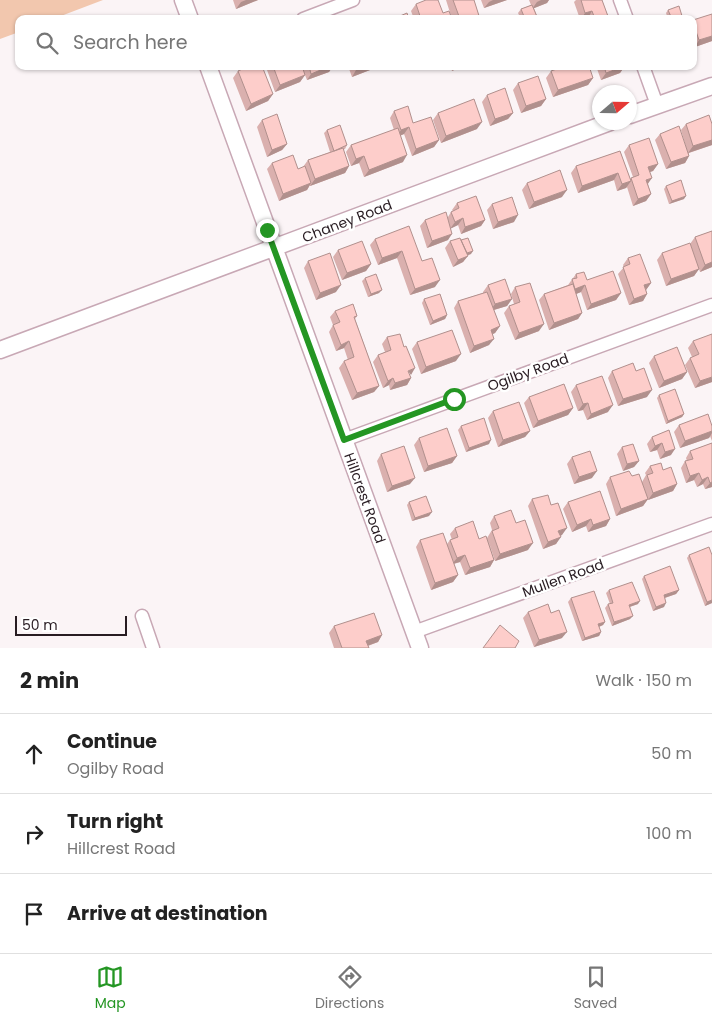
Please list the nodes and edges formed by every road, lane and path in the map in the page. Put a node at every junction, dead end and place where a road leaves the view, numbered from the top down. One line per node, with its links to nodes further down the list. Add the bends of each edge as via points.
1 (183, 0): 4 (street)
2 (353, 0): 5 (street)
3 (620, 0): 6 (street)
4 (189, 15)
5 (314, 15)
6 (626, 15)
7 (209, 70): 13 (street, Hillcrest Road)
8 (644, 70): 10 (street)
9 (712, 86): 10 (street)
10 (657, 105): 11 (street)
11 (637, 112)
12 (592, 129): 13 (street, Chaney Road)
13 (274, 248): 15 (street, Chaney Road); 16 (street, Hillcrest Road)
14 (712, 305): 16 (street, Ogilby Road)
15 (0, 350)
16 (344, 440): 19 (street, Hillcrest Road)
17 (712, 524): 19 (street, Mullen Road)
18 (142, 616): 20 (street)
19 (414, 632): 21 (street, Hillcrest Road)
20 (153, 648)
21 (420, 648)

